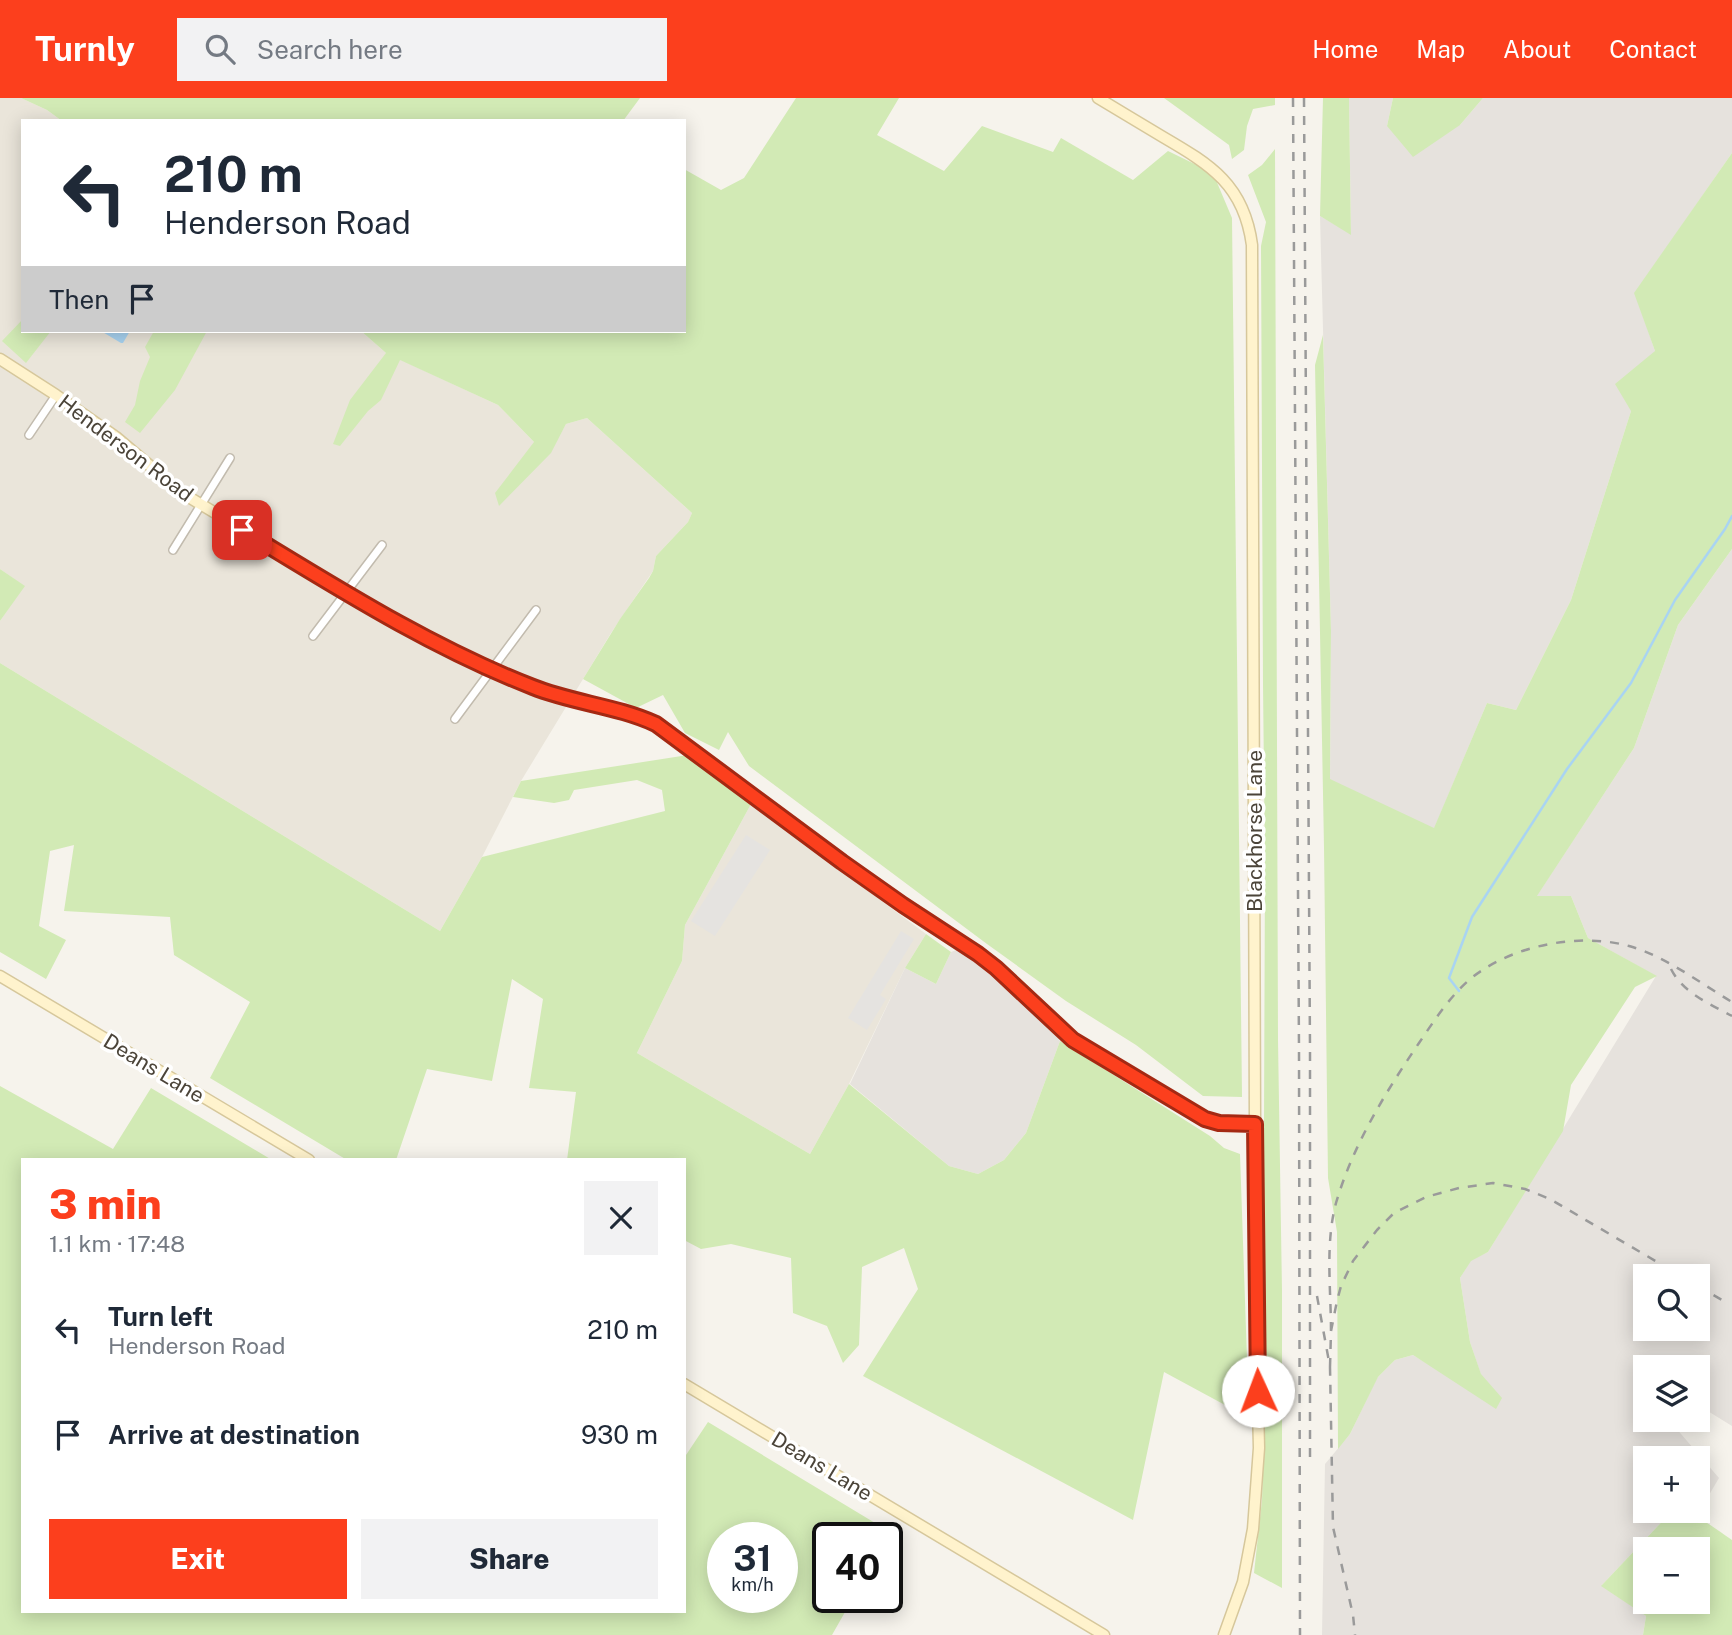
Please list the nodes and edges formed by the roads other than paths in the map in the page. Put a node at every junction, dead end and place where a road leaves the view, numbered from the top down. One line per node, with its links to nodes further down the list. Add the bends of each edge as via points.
1 (1098, 98): 15 (street, Blackhorse Lane, via 1200,158 1218,174 1240,203 1251,237)
2 (0, 359): 3 (street, Henderson Road)
3 (56, 395): 4 (street); 6 (street, Henderson Road)
4 (29, 435)
5 (230, 458): 6 (street)
6 (200, 505): 8 (street); 9 (street, Henderson Road)
7 (382, 545): 9 (street)
8 (173, 550)
9 (346, 592): 11 (street); 12 (street, Henderson Road, via 430,641)
10 (536, 610): 12 (street)
11 (313, 636)
12 (492, 669): 13 (street); 15 (street, Henderson Road, via 557,696 656,724 842,862 978,954 1073,1040 1205,1119)
13 (455, 719)
14 (0, 976): 16 (street, Deans Lane)
15 (1255, 1124): 19 (street, Blackhorse Lane, via 1259,1448 1253,1529 1243,1582)
16 (306, 1158)
17 (686, 1385): 18 (street, Deans Lane)
18 (1104, 1635)
19 (1224, 1635)

